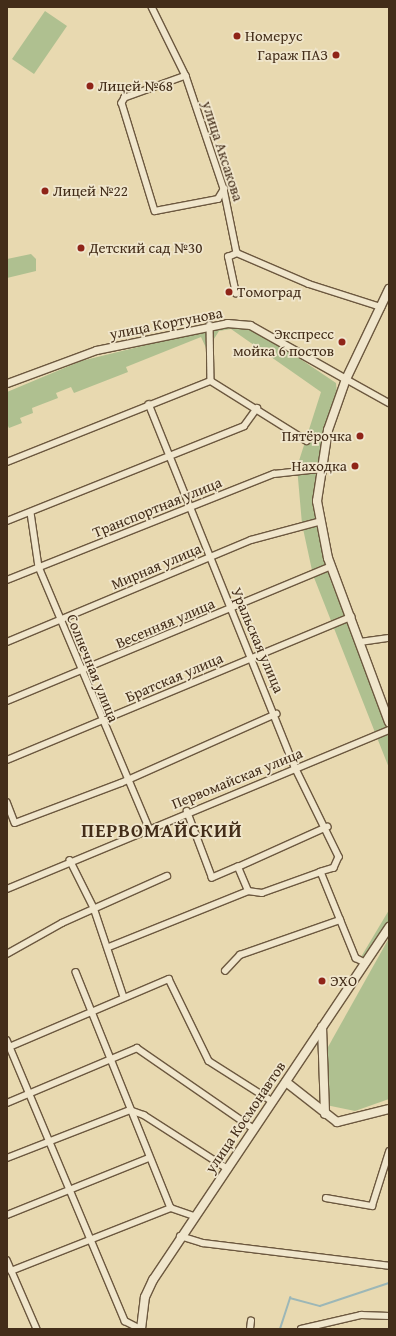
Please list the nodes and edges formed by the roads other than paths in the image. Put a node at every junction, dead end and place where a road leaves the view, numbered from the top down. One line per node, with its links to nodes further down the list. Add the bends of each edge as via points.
1 (152, 7): 2 (street, улица Аксакова)
2 (186, 76): 3 (street, улица Аксакова); 3 (street, via 125,98 122,103 155,211 218,199)
3 (224, 189): 4 (street, улица Аксакова)
4 (237, 254): 6 (street, via 228,257); 7 (street, via 309,284)
5 (389, 289): 7 (main road)
6 (236, 294)
7 (381, 307): 9 (main road)
8 (210, 325): 9 (street, улица Кортунова, via 250,325); 10 (street); 11 (street, улица Кортунова, via 96,350)
9 (346, 379): 12 (street); 18 (main road)
10 (212, 380): 13 (street); 14 (street)
11 (7, 383)
12 (389, 403)
13 (150, 404): 16 (street, Уральская улица); 17 (street)
14 (257, 408): 15 (street); 16 (street, via 244,426)
15 (307, 440)
16 (170, 456): 19 (street, Уральская улица); 20 (street)
17 (7, 462)
18 (320, 469): 19 (street, Транспортная улица, via 274,474); 22 (main road)
19 (190, 506): 23 (street, Уральская улица); 25 (street, Транспортная улица)
20 (31, 513): 21 (street); 25 (street, Солнечная улица)
21 (7, 521)
22 (318, 522): 23 (street, Мирная улица, via 274,532); 24 (main road)
23 (210, 557): 27 (street, Уральская улица); 29 (street, Мирная улица)
24 (331, 566): 27 (street, Весенняя улица); 28 (main road)
25 (39, 567): 26 (street, Транспортная улица); 29 (street, Солнечная улица)
26 (7, 580)
27 (231, 608): 33 (street, Уральская улица); 34 (street, Весенняя улица)
28 (351, 617): 32 (main road); 33 (street, Братская улица)
29 (61, 620): 31 (street, Мирная улица); 34 (street, Солнечная улица)
30 (389, 638): 32 (street)
31 (7, 642)
32 (360, 642): 38 (main road)
33 (252, 658): 36 (street, Уральская улица); 37 (street, Братская улица)
34 (82, 671): 35 (street, Весенняя улица); 37 (street, Солнечная улица)
35 (7, 701)
36 (276, 714): 41 (street, Уральская улица); 42 (street)
37 (102, 720): 40 (street, Братская улица); 42 (street, Солнечная улица)
38 (389, 722)
39 (389, 730): 41 (street, Первомайская улица)
40 (7, 760)
41 (295, 767): 44 (street, Первомайская улица); 46 (street, Уральская улица)
42 (126, 780): 43 (street, via 15,823); 45 (street, Солнечная улица)
43 (7, 802)
44 (187, 812): 45 (street, Первомайская улица); 48 (street, via 212,878)
45 (149, 827): 47 (street, Первомайская улица)
46 (327, 827): 48 (street); 49 (street, Уральская улица, via 339,857 338,865)
47 (70, 860): 51 (street, Первомайская улица); 53 (street)
48 (238, 867): 52 (street)
49 (321, 872): 52 (street, via 262,893); 54 (street)
50 (167, 876): 53 (street)
51 (7, 889)
52 (248, 891): 56 (street)
53 (94, 908): 56 (street); 57 (street)
54 (340, 920): 58 (street, via 356,958); 59 (street, via 240,955)
55 (389, 927): 58 (main road, улица Космонавтов)
56 (109, 947): 61 (street)
57 (7, 954)
58 (366, 963): 63 (main road, улица Космонавтов)
59 (226, 971)
60 (76, 972): 62 (street)
61 (124, 998): 62 (street); 69 (street, via 169,979 209,1061)
62 (91, 1011): 65 (street); 66 (street)
63 (322, 1027): 67 (main road, улица Космонавтов); 73 (main road)
64 (7, 1040): 65 (street)
65 (8, 1048): 68 (street)
66 (110, 1061): 68 (street); 72 (street); 74 (street, via 136,1048)
67 (286, 1082): 69 (main road, улица Космонавтов); 73 (main road)
68 (30, 1094): 70 (street); 75 (street)
69 (272, 1101): 74 (main road, улица Космонавтов)
70 (7, 1103)
71 (389, 1109): 73 (main road, via 343,1122)
72 (130, 1110): 75 (street); 78 (street); 79 (street, via 144,1115)
73 (325, 1114)
74 (254, 1129): 79 (main road, улица Космонавтов)
75 (52, 1140): 77 (street); 80 (street)
76 (389, 1152): 81 (street, via 372,1206)
77 (7, 1158)
78 (149, 1158): 80 (street); 82 (street)
79 (228, 1169): 84 (main road, улица Космонавтов)
80 (71, 1189): 83 (street); 86 (street)
81 (326, 1198)
82 (171, 1208): 84 (street); 86 (street)
83 (7, 1215)
84 (194, 1216): 85 (main road, улица Космонавтов)
85 (180, 1236): 88 (street, via 204,1243); 93 (main road, улица Космонавтов, via 145,1297)
86 (92, 1239): 89 (street); 93 (street, via 125,1321)
87 (7, 1260): 89 (street)
88 (389, 1266)
89 (11, 1271): 92 (street)
90 (389, 1316): 95 (street, via 361,1315)
91 (251, 1321): 94 (street)
92 (37, 1329)
93 (141, 1329)
94 (250, 1329)
95 (301, 1329)

